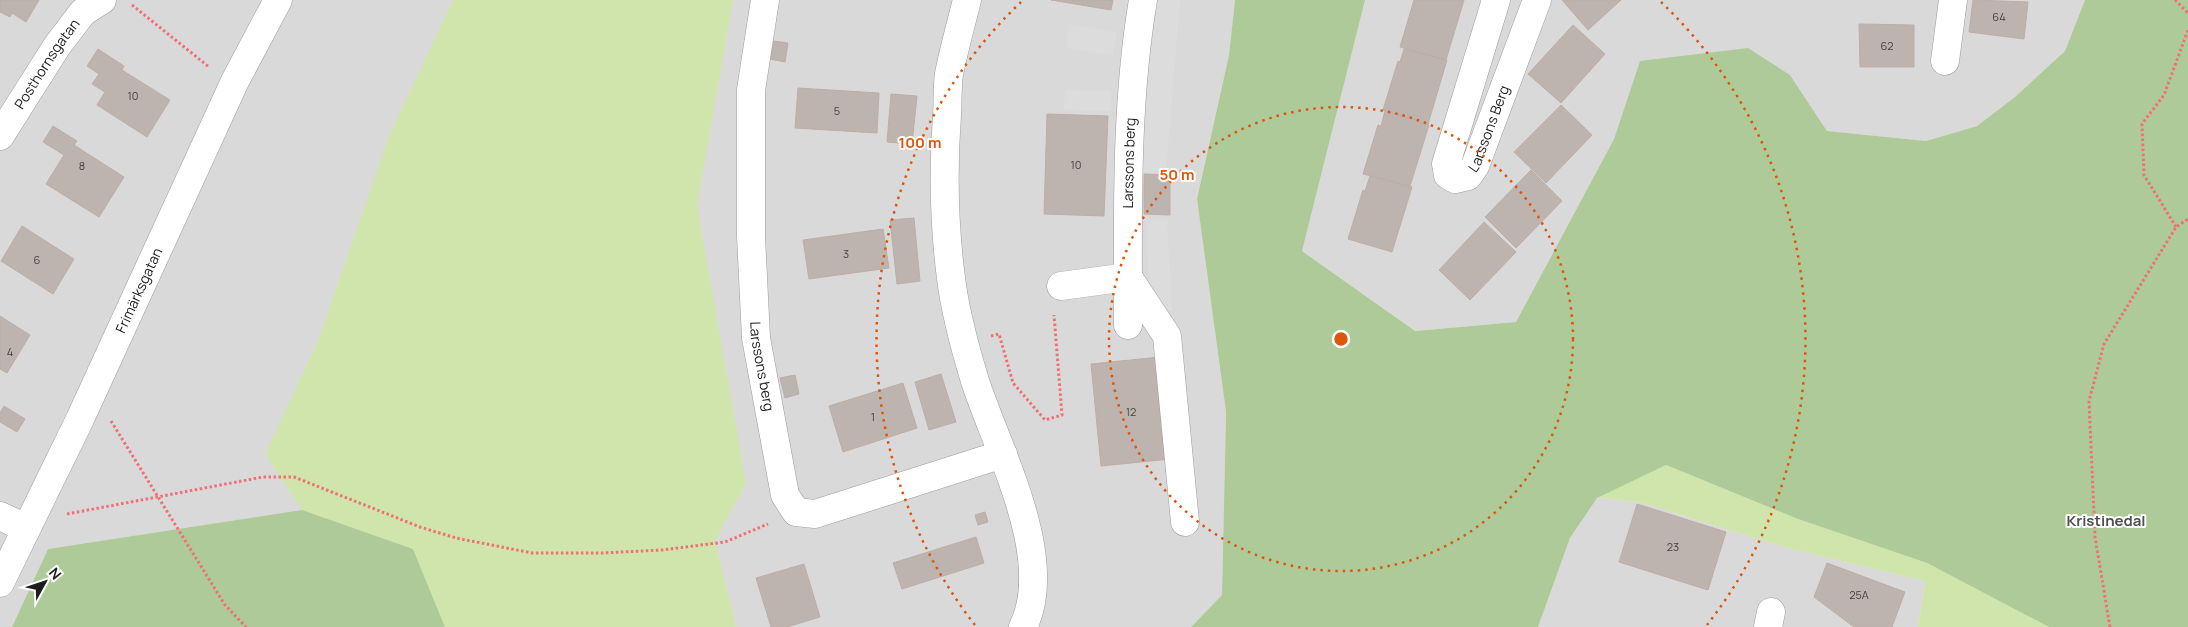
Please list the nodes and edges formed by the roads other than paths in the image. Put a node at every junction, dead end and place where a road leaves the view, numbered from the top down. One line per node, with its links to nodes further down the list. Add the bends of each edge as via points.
1 (102, 0): 10 (street, Posthornsgatan, via 84,12 57,46)
2 (278, 0): 16 (street, Frimärksgatan, via 234,81 93,392)
3 (765, 0): 14 (street, Larssons berg, via 751,90 751,236 756,338 785,495 796,512 815,514)
4 (967, 0): 14 (street, via 949,74 944,149 951,278 976,382)
5 (1143, 0): 11 (street, Larssons berg, via 1128,155)
6 (1496, 0): 7 (street, Larssons Berg, via 1446,164 1448,175 1456,179 1468,176 1475,166)
7 (1537, 0)
8 (1953, 0): 9 (street)
9 (1946, 61)
10 (0, 136)
11 (1128, 277): 12 (street); 13 (street, Larssons berg); 17 (street, via 1167,336)
12 (1061, 286)
13 (1128, 325)
14 (1003, 454): 19 (street, via 1025,516 1035,586)
15 (0, 516): 16 (street)
16 (30, 519): 18 (street, Frimärksgatan)
17 (1185, 522)
18 (0, 582)
19 (1024, 627)

